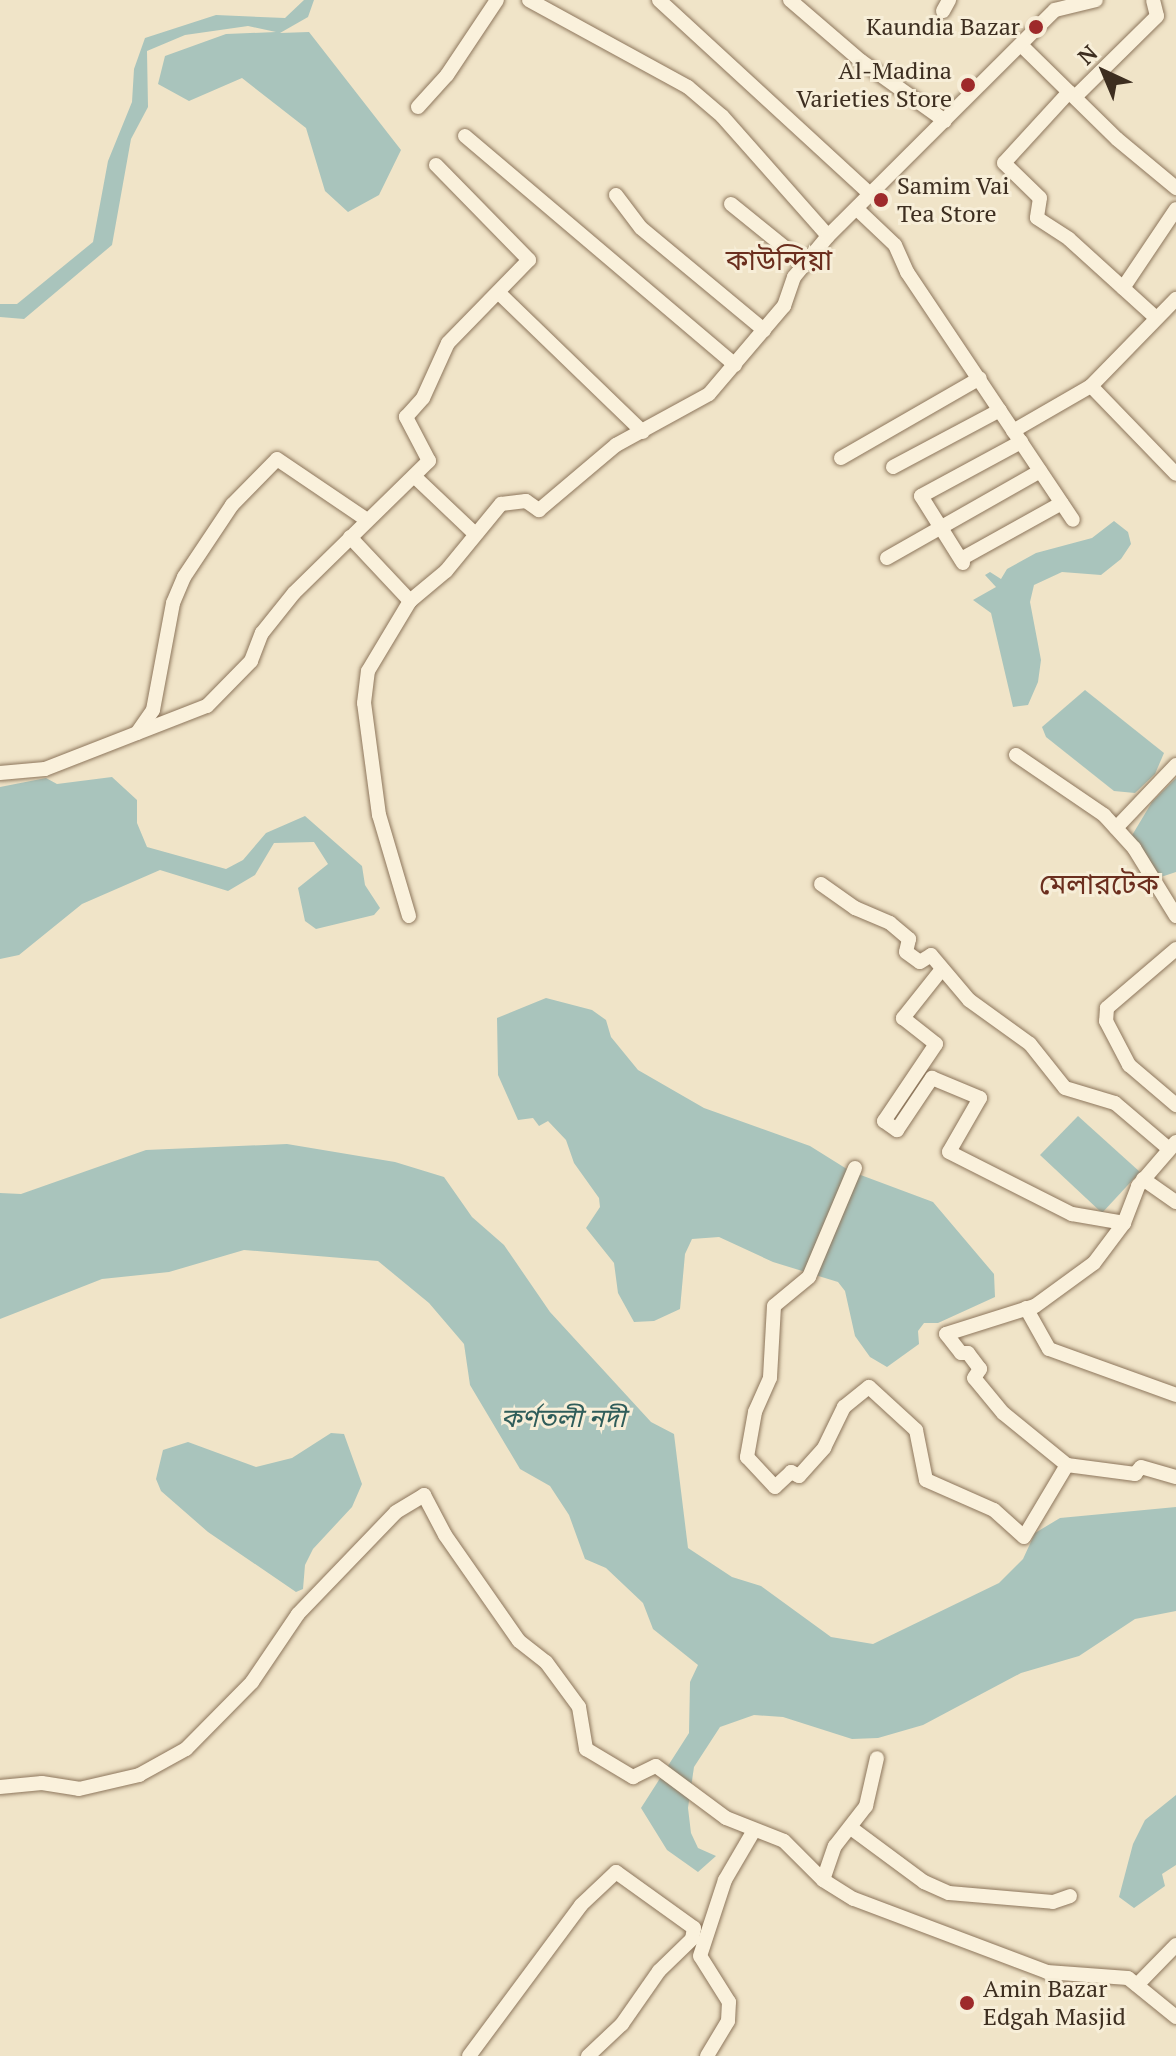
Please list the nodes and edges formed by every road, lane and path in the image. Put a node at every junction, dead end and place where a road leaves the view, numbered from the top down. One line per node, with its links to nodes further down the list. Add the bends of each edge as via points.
1 (497, 0): 9 (street, via 447,75)
2 (529, 0): 19 (street, via 688,87 722,116)
3 (659, 0): 15 (street)
4 (790, 0): 10 (street, via 839,44)
5 (1096, 0): 7 (street, via 1055,10)
6 (1153, 0): 8 (street, via 1157,16)
7 (1021, 45): 8 (street); 10 (street)
8 (1072, 94): 13 (street); 21 (street, via 1004,163 1040,198 1037,218)
9 (418, 107)
10 (945, 121): 15 (street)
11 (465, 136): 26 (street)
12 (436, 165): 22 (street, via 529,260)
13 (1176, 188)
14 (616, 195): 25 (street, via 641,228)
15 (871, 195): 17 (street)
16 (731, 204): 20 (street)
17 (857, 209): 19 (street); 27 (street, via 895,245 907,272)
18 (1176, 209): 21 (street)
19 (828, 236): 20 (street)
20 (805, 264): 25 (street, via 784,306)
21 (1123, 288): 24 (street)
22 (499, 293): 30 (street); 36 (street, via 448,343 423,398 406,417 429,461)
23 (1176, 299): 24 (street)
24 (1155, 317): 28 (street)
25 (764, 330): 26 (street)
26 (735, 365): 30 (street, via 709,394)
27 (980, 378): 29 (street); 32 (street)
28 (1091, 386): 31 (street); 35 (street)
29 (1000, 410): 31 (street); 33 (street)
30 (643, 432): 41 (street, via 574,476 539,510 526,501 501,504)
31 (1017, 437): 34 (street); 40 (street, via 921,496)
32 (841, 458)
33 (893, 467)
34 (1040, 471): 37 (street); 40 (street)
35 (1176, 474)
36 (414, 476): 38 (street); 41 (street)
37 (1062, 503): 39 (street); 40 (street, via 962,561)
38 (367, 520): 42 (street); 45 (street, via 277,459 232,505 184,577 173,603 153,710)
39 (1073, 520)
40 (940, 527): 43 (street)
41 (474, 533): 44 (street, via 446,571)
42 (350, 537): 44 (street); 45 (street, via 294,593 262,633 251,661 207,706)
43 (887, 558)
44 (410, 601): 51 (street, via 368,671 364,703 379,815)
45 (137, 733): 48 (street, via 45,769)
46 (1016, 755): 49 (street)
47 (1176, 765): 49 (street)
48 (0, 773)
49 (1116, 828): 52 (street)
50 (821, 884): 54 (street, via 855,908 890,923 909,939 906,952 920,962 931,955)
51 (409, 916)
52 (1176, 916)
53 (1176, 949): 55 (street, via 1107,1008 1106,1021 1129,1065)
54 (942, 969): 56 (street, via 969,1000 1030,1044 1065,1088 1115,1103); 60 (street, via 903,1018 936,1044 884,1121 897,1130 932,1078 980,1098 949,1152 1072,1214)
55 (1176, 1105)
56 (1172, 1146): 58 (street)
57 (855, 1168): 63 (street, via 809,1277 774,1306 767,1353 770,1378 747,1457 775,1487 791,1472 799,1476 824,1448 844,1407 869,1387 916,1430 926,1480 974,1498 1024,1537)
58 (1143, 1179): 59 (street); 60 (street)
59 (1176, 1202)
60 (1124, 1223): 61 (street, via 1094,1263)
61 (1026, 1308): 62 (street, via 1049,1349); 63 (street, via 946,1334 980,1369 974,1378 991,1399 1048,1455)
62 (1176, 1395)
63 (1067, 1465): 64 (street, via 1135,1474 1141,1467)
64 (1176, 1477)
65 (877, 1758): 67 (street, via 866,1806)
66 (0, 1787): 68 (street, via 42,1783 79,1789 139,1775 186,1749 252,1682 298,1614 396,1512 424,1495 445,1535 519,1641 546,1662 579,1707 586,1749 633,1777 656,1766)
67 (851, 1828): 69 (street, via 831,1853); 70 (street, via 924,1882 949,1893 1053,1902)
68 (753, 1832): 69 (street, via 784,1841); 76 (street, via 725,1880 700,1956 729,2002 728,2021)
69 (823, 1880): 72 (street, via 854,1899 1047,1972 1103,1973)
70 (1070, 1896)
71 (1176, 1945): 72 (street)
72 (1137, 1985): 73 (street)
73 (1176, 2017)
74 (469, 2056): 75 (street, via 581,1905 616,1872 694,1928 692,1939 659,1971 622,2024)
75 (588, 2056)
76 (707, 2056)

